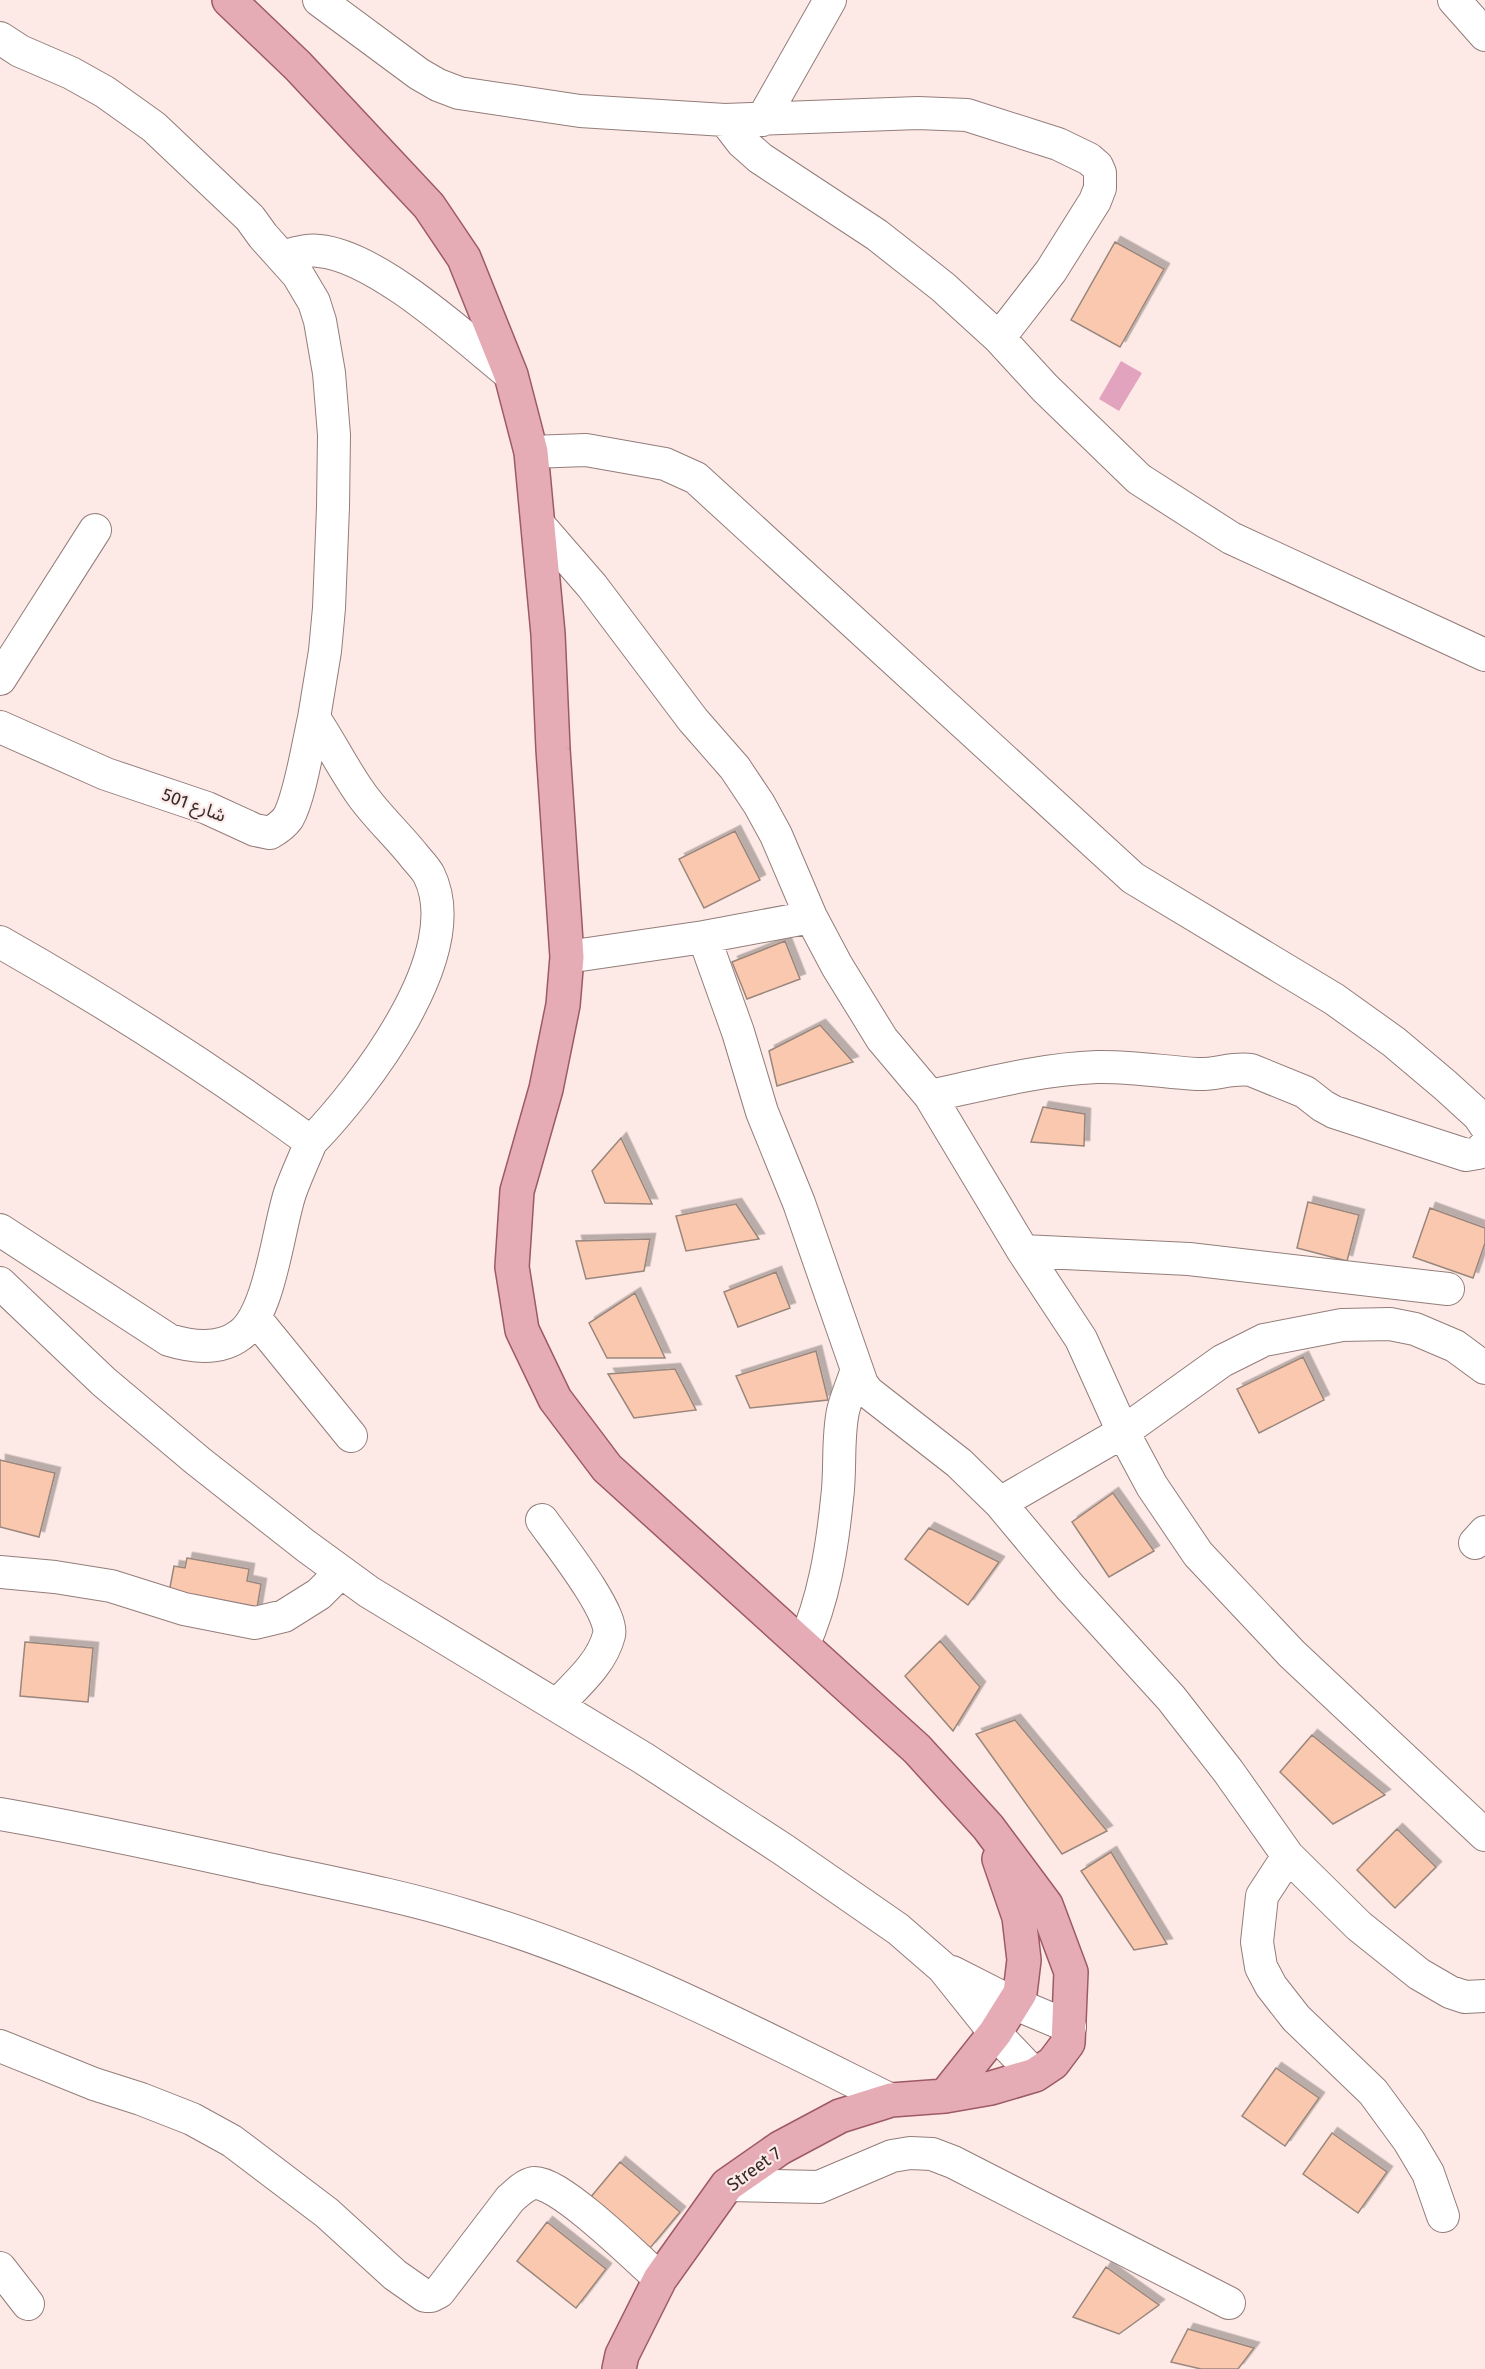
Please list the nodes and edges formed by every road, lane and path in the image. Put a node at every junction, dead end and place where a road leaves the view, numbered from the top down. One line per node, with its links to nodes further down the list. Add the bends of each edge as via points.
1 (229, 0): 11 (main road, via 298,66 429,206 464,258)
2 (319, 0): 7 (street, via 419,74 459,93 579,111)
3 (830, 0): 8 (street)
4 (1454, 0): 5 (street)
5 (1485, 34)
6 (0, 38): 9 (street, via 105,92 154,127 250,218)
7 (724, 120): 8 (street); 10 (street, via 760,158 877,235)
8 (762, 120): 10 (street, via 918,113 968,115 1058,144 1089,159 1100,173 1095,201 1051,271)
9 (283, 256): 11 (street, via 318,250 350,258 413,297); 17 (street, via 314,302 320,321 332,415 329,608)
10 (999, 338): 15 (street, via 1139,479 1182,508 1231,538)
11 (511, 375): 12 (main road)
12 (531, 452): 13 (main road); 24 (street, via 597,452 665,464 696,478 1133,878 1334,999 1394,1042)
13 (539, 525): 19 (street, via 735,768 776,835); 22 (main road)
14 (95, 530): 16 (street)
15 (1485, 655)
16 (0, 679)
17 (314, 718): 18 (street, شارع 501, via 294,804 287,819 270,833 106,774); 25 (street, via 360,792 429,875 437,930 429,967 386,1049 342,1110)
18 (0, 728)
19 (811, 916): 20 (street); 23 (street, via 882,1039)
20 (704, 937): 22 (street); 33 (street)
21 (0, 942): 25 (street, via 90,993)
22 (567, 957): 40 (main road, via 563,1005 548,1078 517,1191 512,1267 522,1330 555,1399 607,1468)
23 (930, 1096): 26 (street, via 1023,1076 1098,1067 1208,1074 1242,1069 1305,1092 1334,1112 1466,1155); 28 (street)
24 (1485, 1125)
25 (312, 1142): 31 (street, via 290,1193 264,1297)
26 (1485, 1146)
27 (0, 1230): 31 (street, via 169,1340 194,1347 221,1344 241,1335)
28 (1023, 1251): 30 (street, via 1189,1259); 34 (street, via 1081,1339)
29 (0, 1283): 39 (street, via 104,1382)
30 (1448, 1289)
31 (255, 1318): 35 (street)
32 (1485, 1368): 34 (street, via 1455,1346 1415,1329 1390,1324 1342,1325 1298,1332 1264,1340 1222,1361)
33 (856, 1372): 36 (street, via 868,1392 959,1462); 40 (street, via 843,1411 827,1570 815,1619)
34 (1123, 1432): 36 (street); 44 (street, via 1152,1486 1198,1554 1292,1654)
35 (351, 1436)
36 (1000, 1503): 45 (street, via 1171,1698)
37 (542, 1520): 41 (street, via 603,1609 610,1632 598,1661)
38 (0, 1572): 39 (street, via 111,1586 184,1609 255,1623 284,1616 319,1594)
39 (341, 1572): 41 (street, via 476,1659)
40 (803, 1646): 43 (main road, via 917,1749)
41 (557, 1705): 46 (street, via 784,1850 898,1929)
42 (0, 1814): 54 (street, via 221,1858 472,1917 628,1974)
43 (988, 1827): 48 (main road, via 1019,1917 1024,1960 1020,1993); 49 (main road, via 1046,1905 1071,1972)
44 (1485, 1835)
45 (1288, 1856): 47 (street, via 1359,1926 1419,1974 1465,1997); 56 (street, via 1262,1896 1257,1942 1261,1967 1296,2018 1373,2092 1409,2141 1428,2173)
46 (944, 1968): 48 (street); 50 (street)
47 (1485, 1996)
48 (1012, 2002): 49 (street); 50 (main road)
49 (1070, 2027): 52 (main road, via 1068,2043 1053,2064)
50 (995, 2033): 52 (street); 53 (main road)
51 (0, 2046): 58 (street, via 192,2119 232,2141 327,2213 395,2275 425,2296 439,2292 510,2199 534,2183 544,2184 572,2201)
52 (1035, 2075): 53 (main road, Street 7)
53 (945, 2096): 54 (main road, Street 7)
54 (891, 2100): 55 (main road, Street 7, via 840,2116 780,2148)
55 (727, 2185): 58 (main road, Street 7); 59 (street, via 819,2187 892,2156 932,2154)
56 (1443, 2216)
57 (0, 2268): 60 (street)
58 (660, 2278): 61 (main road, Street 7, via 622,2355)
59 (1229, 2303)
60 (28, 2304)
61 (619, 2369)

